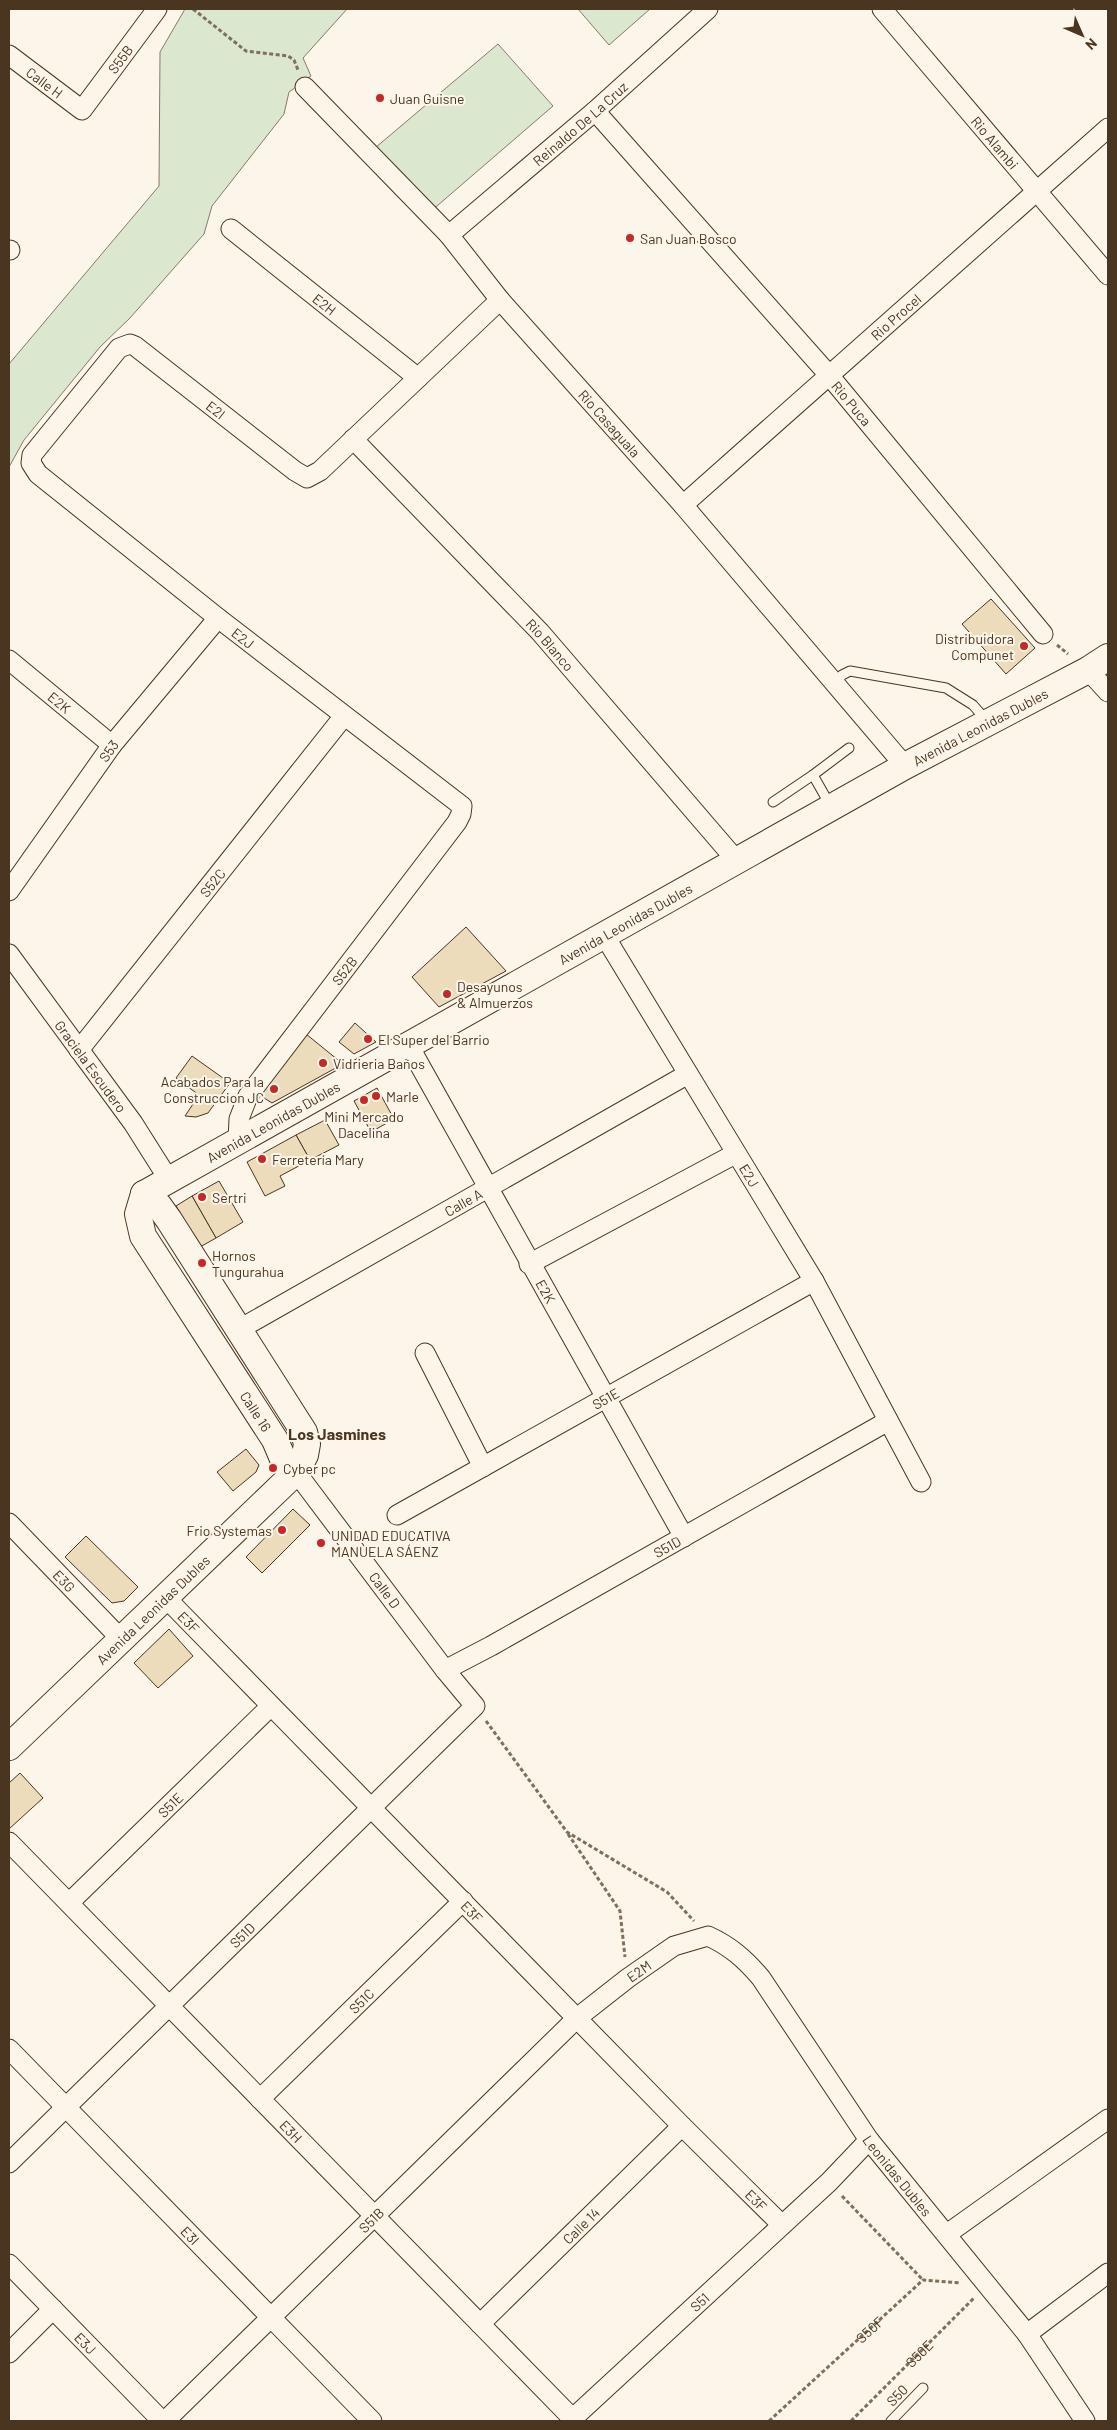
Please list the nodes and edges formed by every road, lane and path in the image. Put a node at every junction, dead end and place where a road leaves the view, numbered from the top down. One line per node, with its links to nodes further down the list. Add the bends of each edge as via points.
1 (157, 9): 7 (street, S55B)
2 (193, 9): 6 (path, via 246,51 288,56 294,60)
3 (708, 9): 8 (street, Reinaldo De La Cruz)
4 (882, 9): 10 (street, Rio Alambi)
5 (9, 55): 7 (street, Calle H)
6 (305, 87): 12 (street, Rio Casaguala)
7 (82, 110)
8 (595, 111): 12 (street, Reinaldo De La Cruz); 15 (street, Rio Puca)
9 (1108, 128): 10 (street, Rio Procel)
10 (1038, 190): 13 (street, Rio Alambi); 15 (street, Rio Procel)
11 (232, 229): 16 (street, E2H)
12 (449, 235): 14 (street, Rio Casaguala)
13 (1108, 275)
14 (500, 300): 16 (street); 19 (street, Rio Casaguala)
15 (828, 374): 19 (street, Rio Procel); 21 (street, Rio Puca)
16 (418, 378): 17 (street)
17 (353, 439): 18 (street, E2I, via 320,471 307,478 135,346 125,344 32,455); 35 (street, Rio Blanco, via 540,632)
18 (31, 463): 20 (street, E2J, via 38,474)
19 (683, 505): 24 (street, Rio Casaguala)
20 (218, 618): 26 (street, E2J); 28 (street, S53)
21 (1043, 634): 23 (path)
22 (9, 660): 28 (street, E2K)
23 (1098, 663): 25 (street); 27 (main road, Avenida Leonidas Dubles)
24 (836, 682): 27 (lane, via 850,671 946,688 973,705); 30 (street, Rio Casaguala)
25 (1108, 692)
26 (344, 716): 33 (street, E2J); 40 (street, S52C)
27 (988, 723): 30 (main road, Avenida Leonidas Dubles)
28 (112, 745): 36 (street, S53)
29 (850, 748): 31 (lane)
30 (905, 766): 34 (main road, Avenida Leonidas Dubles)
31 (812, 775): 32 (lane); 34 (lane)
32 (773, 802)
33 (462, 806): 42 (street, S52B, via 457,822 248,1096 239,1119)
34 (831, 807): 35 (main road, Avenida Leonidas Dubles)
35 (736, 860): 37 (main road, Avenida Leonidas Dubles)
36 (9, 890)
37 (604, 935): 39 (main road, Avenida Leonidas Dubles); 41 (street, E2J)
38 (9, 954): 40 (street, Graciela Escudero)
39 (409, 1046): 42 (main road, Avenida Leonidas Dubles); 45 (street, E2K)
40 (79, 1050): 44 (street, Graciela Escudero, via 133,1123)
41 (688, 1074): 43 (street, E2J); 45 (street, Calle A)
42 (238, 1140): 44 (main road, Avenida Leonidas Dubles)
43 (735, 1154): 47 (street); 48 (street, E2J)
44 (169, 1180): 46 (main road, Avenida Leonidas Dubles)
45 (489, 1188): 47 (street, E2K); 49 (street, Calle A)
46 (144, 1194): 49 (main road, via 159,1206); 54 (main road, Calle 16, via 138,1214 143,1236 274,1440 284,1462)
47 (529, 1264): 51 (street, E2K)
48 (814, 1281): 51 (street, S51E); 52 (street, E2J)
49 (238, 1330): 54 (main road, via 304,1432 305,1454)
50 (424, 1353): 53 (street)
51 (606, 1398): 53 (street, S51E); 58 (street, E2K)
52 (888, 1421): 55 (street, E2J); 58 (street, S51D)
53 (483, 1467): 56 (street, S51E)
54 (296, 1472): 59 (main road, Avenida Leonidas Dubles); 61 (street, Calle D)
55 (921, 1482)
56 (396, 1515)
57 (9, 1523): 60 (street, E3G)
58 (684, 1537): 61 (street, S51D)
59 (164, 1596): 60 (main road, Avenida Leonidas Dubles); 62 (street, E3F)
60 (121, 1639): 64 (main road, Avenida Leonidas Dubles)
61 (445, 1670): 63 (street, Calle D)
62 (271, 1706): 65 (street, E3F); 69 (street, S51E)
63 (475, 1706): 65 (street, S51D); 66 (path)
64 (9, 1747)
65 (371, 1808): 68 (street, E3F); 72 (street, S51D)
66 (567, 1832): 70 (path, via 667,1892); 71 (path, via 620,1911)
67 (9, 1842): 69 (street, E3H)
68 (463, 1901): 73 (street, E3F); 75 (street, S51C)
69 (69, 1904): 72 (street, E3H)
70 (708, 1936): 71 (street, E2M, via 674,1946); 79 (street, Leonidas Dubles, via 727,1945 761,1978)
71 (628, 1978): 73 (street, E2M)
72 (169, 2006): 75 (street, E3H); 76 (street, S51D)
73 (577, 2018): 78 (street, E3F); 82 (street, S51B)
74 (9, 2049): 76 (street, E3I)
75 (260, 2099): 82 (street, E3H)
76 (66, 2107): 80 (street, S51D); 90 (street, E3I)
77 (1108, 2119): 84 (street)
78 (682, 2126): 83 (street, E3F); 91 (street, Calle 14)
79 (869, 2140): 81 (street, S51); 84 (street, Leonidas Dubles)
80 (9, 2163)
81 (829, 2182): 83 (street, S51); 87 (path)
82 (375, 2216): 90 (street, S51B); 91 (street, E3H)
83 (782, 2225): 95 (street, S51)
84 (947, 2234): 88 (street, Leonidas Dubles)
85 (9, 2264): 89 (street, E3J)
86 (1108, 2273): 92 (street)
87 (924, 2280): 88 (path); 98 (path, S50F)
88 (986, 2285): 92 (street, Leonidas Dubles); 99 (path, S50E)
89 (53, 2310): 93 (street); 96 (street, E3J)
90 (271, 2318): 96 (street, S51B); 97 (street, E3I)
91 (480, 2324): 95 (street, E3H)
92 (1027, 2334): 101 (street, Leonidas Dubles)
93 (9, 2353)
94 (923, 2388): 100 (lane, S50)
95 (572, 2420)
96 (164, 2421)
97 (372, 2421)
98 (769, 2421)
99 (851, 2421)
100 (891, 2421)
101 (1086, 2421)

